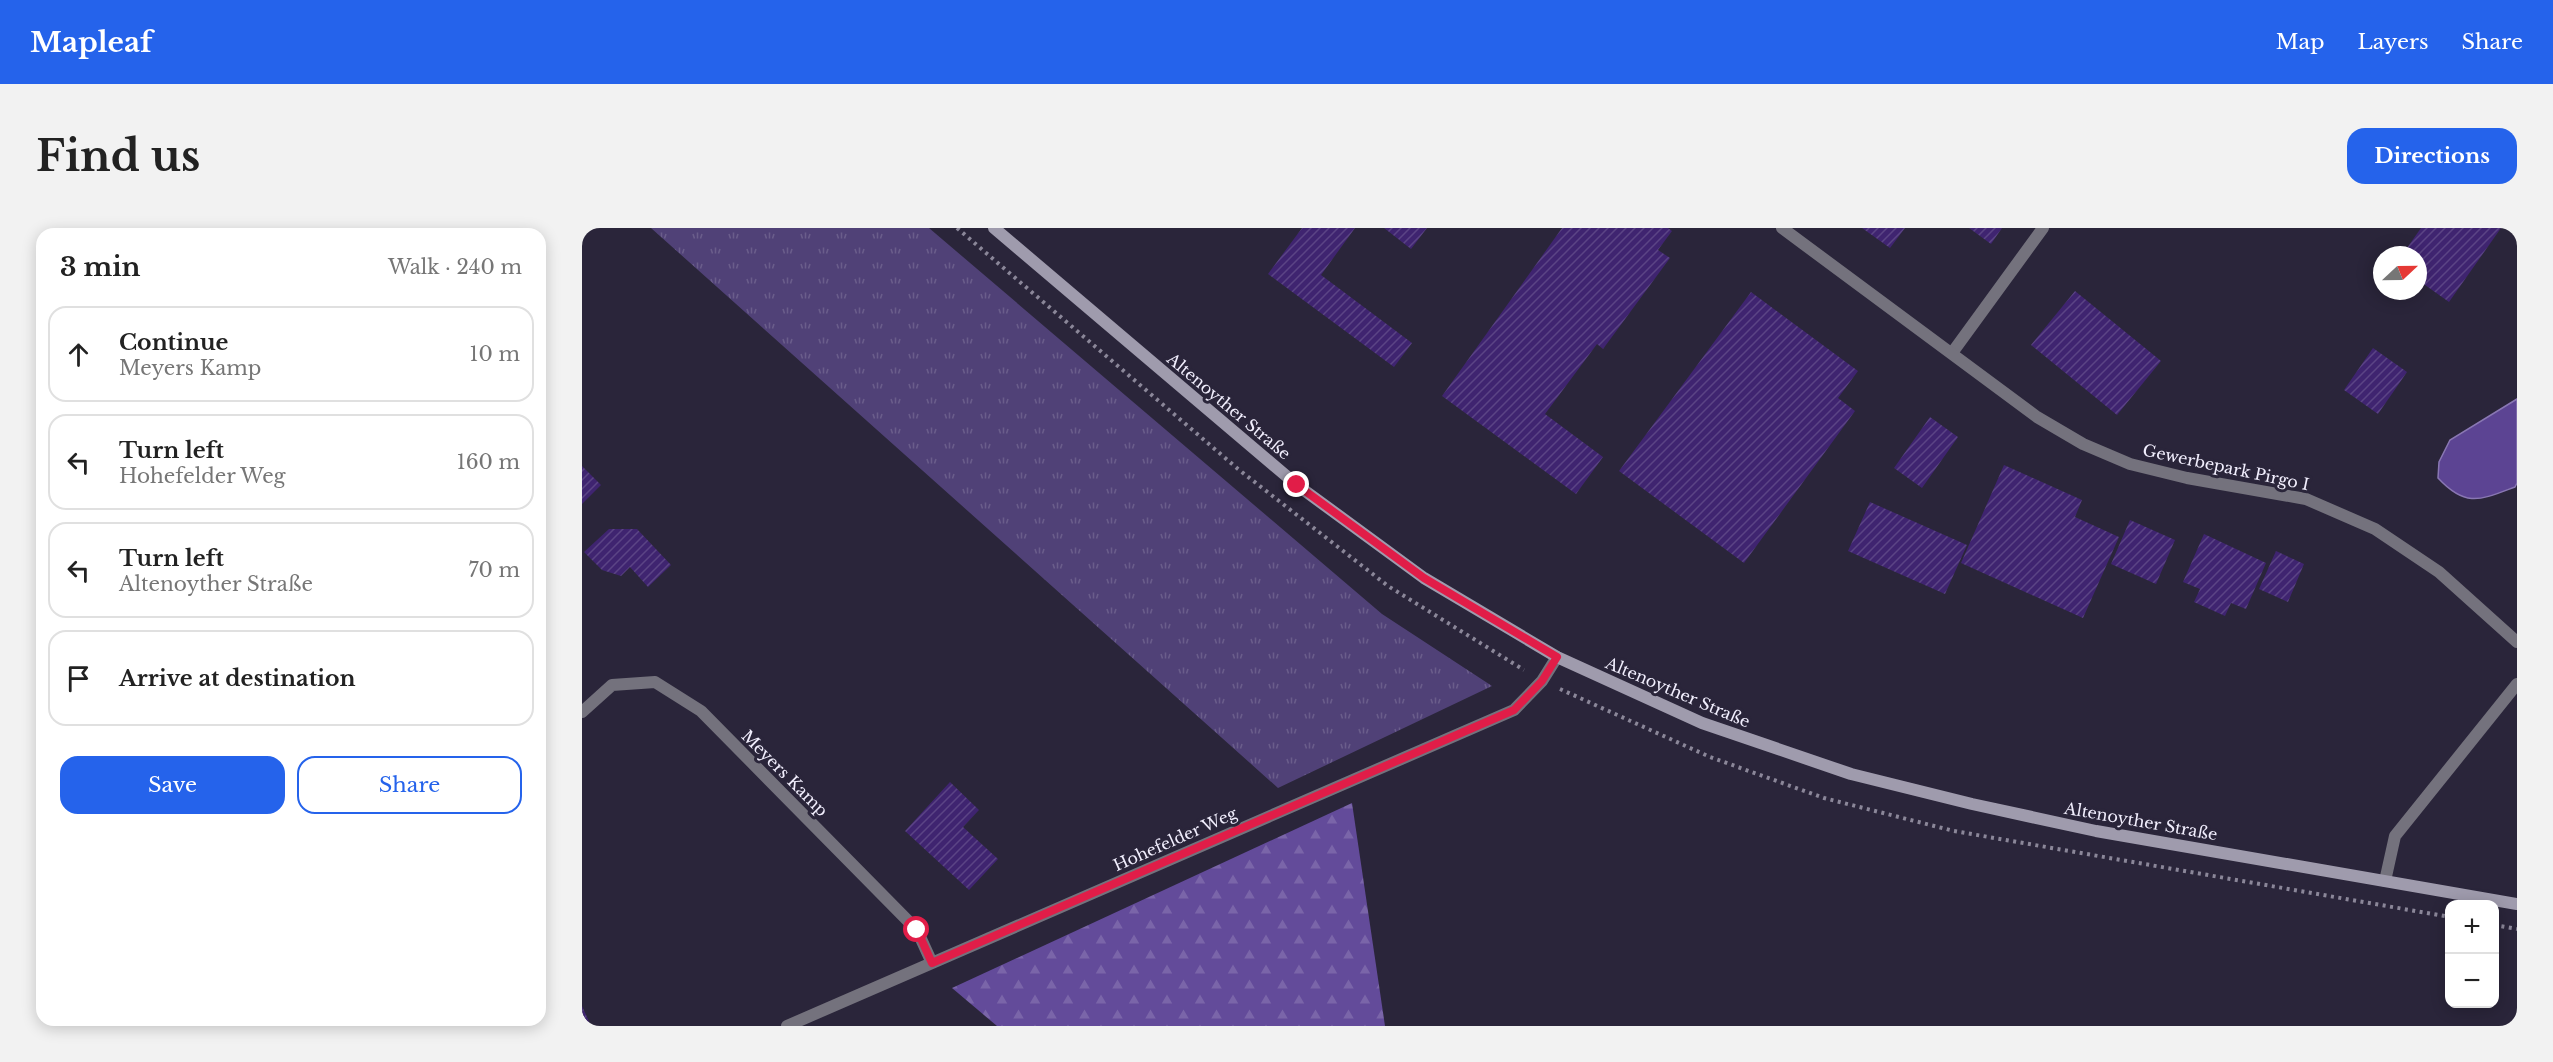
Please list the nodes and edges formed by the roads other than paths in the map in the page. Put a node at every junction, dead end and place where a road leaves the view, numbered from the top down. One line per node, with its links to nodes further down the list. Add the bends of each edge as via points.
1 (994, 228): 6 (main road, Altenoyther Straße, via 1297,485 1424,578)
2 (1782, 228): 4 (street, Gewerbepark Pirgo I)
3 (2043, 228): 4 (street)
4 (1952, 353): 5 (street, Gewerbepark Pirgo I, via 2037,417 2083,444 2121,460 2187,478 2306,499 2375,529 2439,572)
5 (2517, 642)
6 (1557, 657): 9 (main road, Altenoyther Straße, via 1702,723 1851,774 2096,831); 11 (street, Hohefelder Weg, via 1542,681 1514,710)
7 (2517, 684): 9 (street, via 2395,836)
8 (582, 712): 11 (street, Meyers Kamp, via 612,685 655,682 701,711 917,930)
9 (2385, 881): 10 (main road, Altenoyther Straße)
10 (2517, 904)
11 (932, 963): 12 (street, Hohefelder Weg)
12 (787, 1026)

